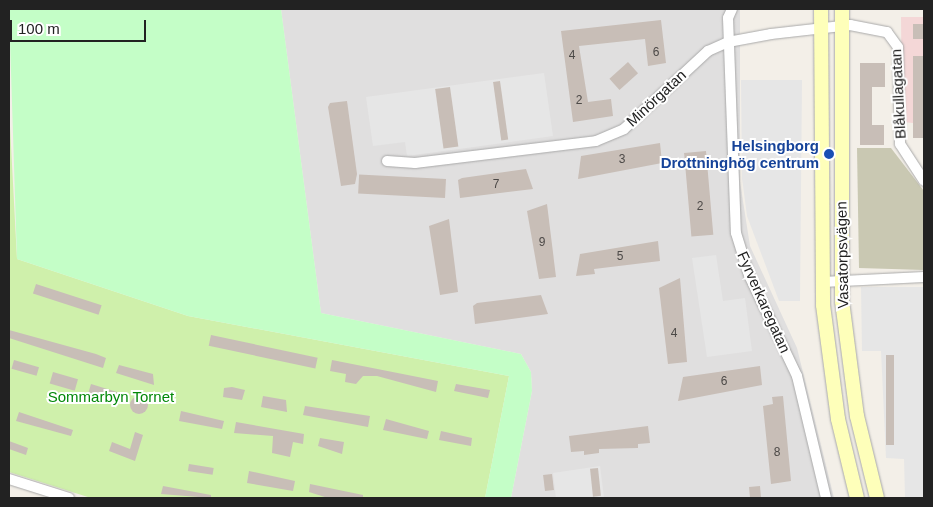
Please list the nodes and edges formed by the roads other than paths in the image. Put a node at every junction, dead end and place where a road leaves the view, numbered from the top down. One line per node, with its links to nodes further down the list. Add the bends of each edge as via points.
1 (732, 9): 5 (street, Fyrverkaregatan)
2 (821, 9): 4 (main road, Vasatorpsvägen)
3 (842, 9): 4 (main road, Vasatorpsvägen)
4 (831, 25): 5 (street, Minörgatan); 7 (street, Blåkullagatan, via 887,32 895,42 900,144); 9 (main road, Vasatorpsvägen); 10 (main road, Vasatorpsvägen)
5 (728, 42): 6 (street, Minörgatan, via 699,56 624,129 596,141 415,163); 13 (street, Fyrverkaregatan, via 736,232 749,275 797,376)
6 (387, 160)
7 (924, 181)
8 (924, 277): 9 (street)
9 (842, 278): 10 (street); 15 (main road, Vasatorpsvägen, via 852,387)
10 (822, 282): 14 (main road, Vasatorpsvägen, via 833,390)
11 (9, 479): 12 (street)
12 (69, 498)
13 (826, 498)
14 (857, 498)
15 (877, 498)

